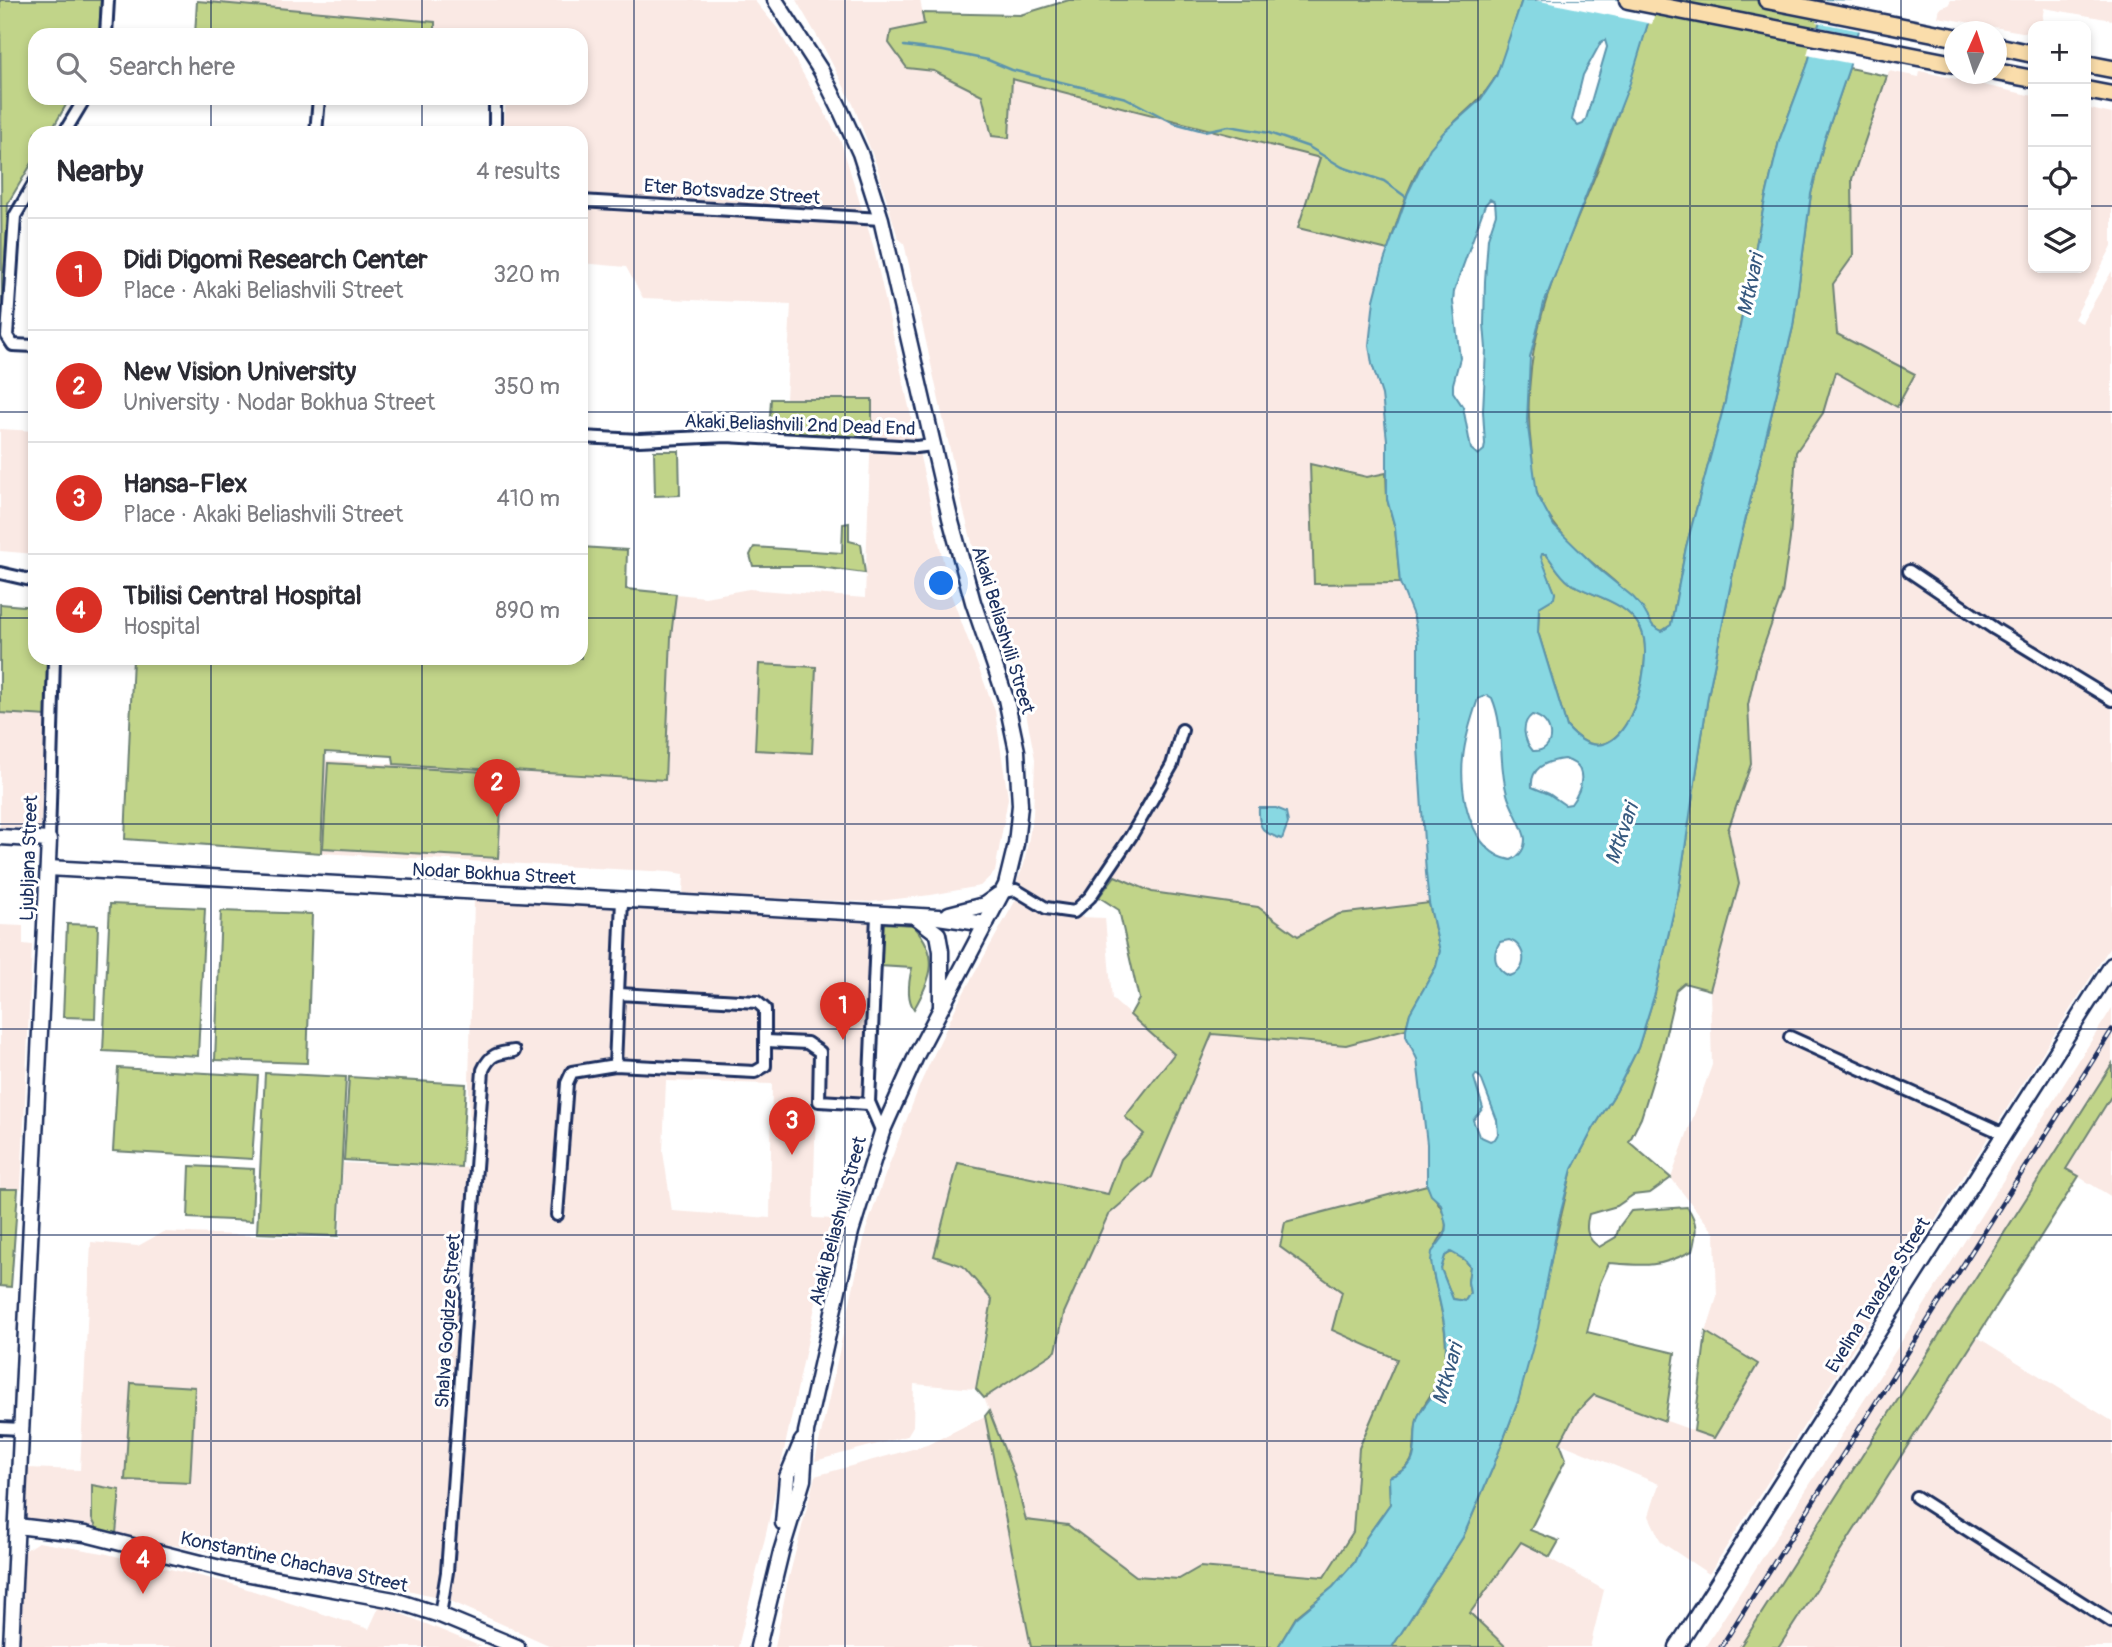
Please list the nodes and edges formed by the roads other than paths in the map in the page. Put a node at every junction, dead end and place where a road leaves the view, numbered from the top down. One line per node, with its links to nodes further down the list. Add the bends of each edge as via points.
1 (108, 0): 5 (street)
2 (775, 0): 24 (main road, Akaki Beliashvili Street, via 840,109)
3 (1628, 0): 9 (main road)
4 (1767, 0): 6 (main road)
5 (106, 28)
6 (1944, 35)
7 (2007, 48): 8 (main road)
8 (2028, 53)
9 (1944, 62)
10 (2091, 65): 11 (main road)
11 (2112, 69)
12 (2007, 74): 13 (main road)
13 (2028, 78)
14 (2091, 91): 15 (main road)
15 (2112, 95)
16 (81, 105): 19 (street)
17 (318, 105): 20 (street)
18 (495, 105): 21 (street)
19 (68, 126)
20 (317, 126)
21 (495, 126)
22 (28, 194): 25 (street, via 15,216 7,336 13,345)
23 (588, 201): 24 (street, Eter Botsvadze Street)
24 (881, 219): 27 (main road, Akaki Beliashvili Street)
25 (28, 346)
26 (588, 437): 27 (street, Akaki Beliashvili 2nd Dead End, via 727,436)
27 (933, 445): 37 (main road, Akaki Beliashvili Street, via 1017,751 1019,822)
28 (1909, 571): 32 (street)
29 (0, 573): 30 (street)
30 (28, 579)
31 (54, 665): 35 (street, Ljubljana Street)
32 (2112, 700)
33 (1182, 730): 37 (street, via 1172,765 1131,836 1090,897 1074,912 1046,908 1016,890)
34 (0, 837): 35 (main road)
35 (49, 840): 36 (main road, Ljubljana Street)
36 (48, 868): 38 (main road, Nodar Bokhua Street); 55 (main road, Ljubljana Street)
37 (1002, 892): 41 (main road, via 984,905); 42 (main road, Akaki Beliashvili Street)
38 (622, 900): 39 (main road, Nodar Bokhua Street); 44 (street)
39 (877, 915): 40 (main road, Nodar Bokhua Street); 50 (street)
40 (916, 917): 41 (main road, Nodar Bokhua Street); 45 (main road, via 938,934)
41 (938, 917): 42 (main road)
42 (986, 924): 45 (main road, Akaki Beliashvili Street)
43 (2112, 965): 52 (main road, Evelina Tavadze Street)
44 (619, 994): 47 (street, via 757,1002 765,1009); 49 (street)
45 (941, 1009): 51 (main road, Akaki Beliashvili Street)
46 (1790, 1037): 52 (street)
47 (766, 1041): 49 (street, via 765,1066 759,1071); 50 (street, via 807,1043 820,1052 819,1101)
48 (514, 1051): 62 (street, Shalva Gogidze Street, via 495,1054 483,1070 447,1572)
49 (615, 1065): 53 (street, via 572,1072 567,1083)
50 (869, 1104): 51 (street)
51 (882, 1132): 56 (main road, Akaki Beliashvili Street, via 851,1232)
52 (2004, 1134): 67 (main road, Evelina Tavadze Street)
53 (557, 1216)
54 (0, 1428): 55 (street)
55 (22, 1429): 60 (main road, Ljubljana Street)
56 (806, 1432): 57 (main road, Akaki Beliashvili Street); 58 (main road, Akaki Beliashvili Street)
57 (787, 1477): 58 (street); 61 (main road, Akaki Beliashvili Street)
58 (803, 1480): 61 (main road, Akaki Beliashvili Street)
59 (1916, 1497): 63 (street)
60 (17, 1526): 62 (main road, Konstantine Chachava Street, via 85,1534 228,1570 394,1600); 64 (main road, Ljubljana Street)
61 (781, 1552): 66 (main road, Akaki Beliashvili Street)
62 (440, 1615): 65 (main road, Konstantine Chachava Street)
63 (2112, 1622)
64 (11, 1647)
65 (517, 1647)
66 (758, 1647)
67 (1677, 1647)

